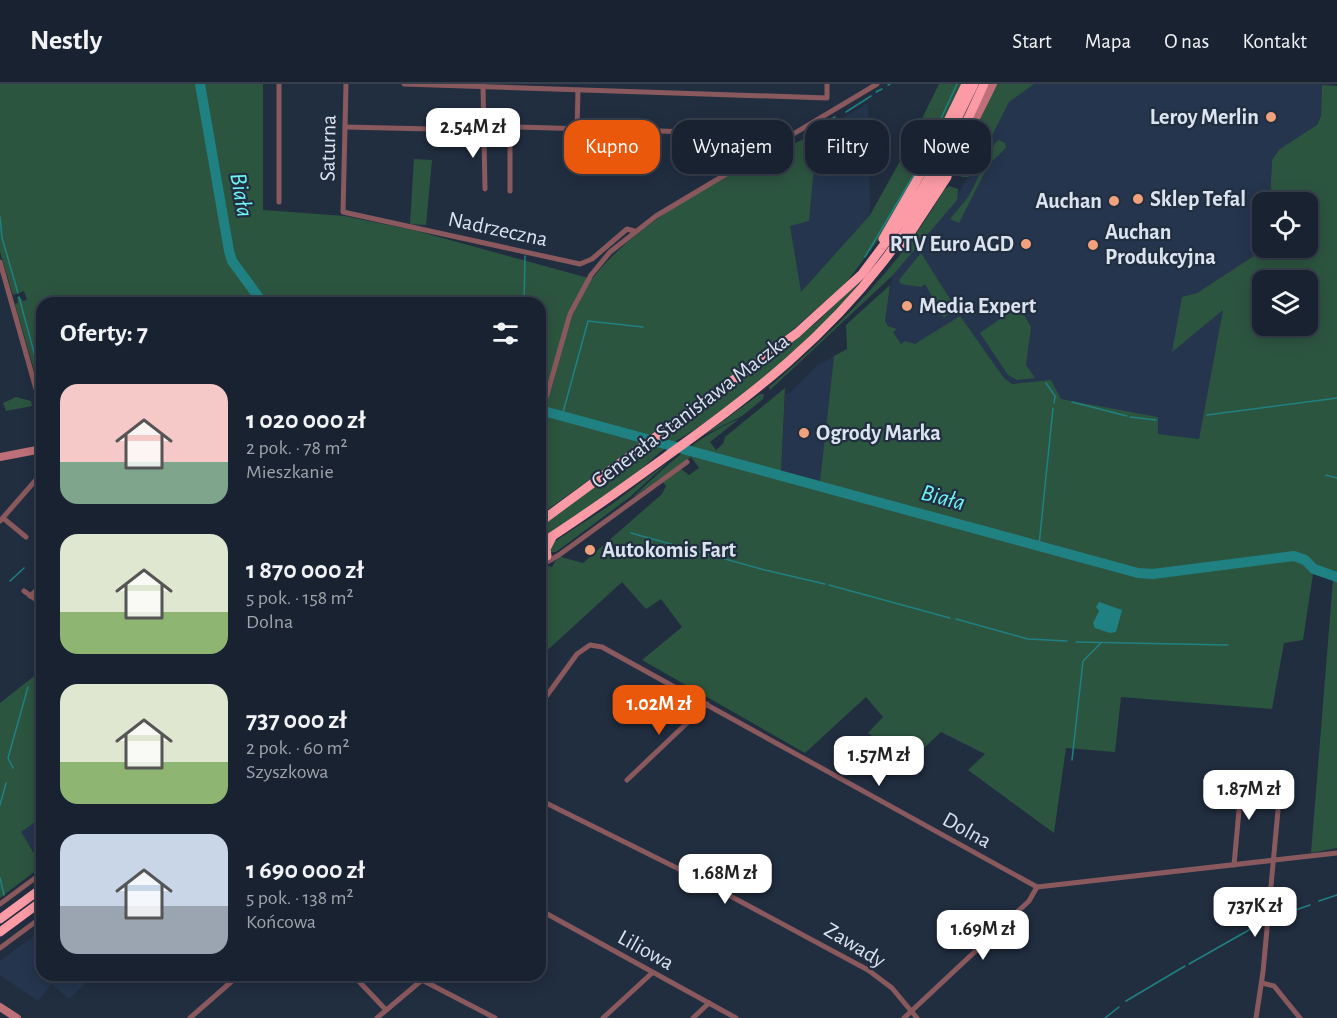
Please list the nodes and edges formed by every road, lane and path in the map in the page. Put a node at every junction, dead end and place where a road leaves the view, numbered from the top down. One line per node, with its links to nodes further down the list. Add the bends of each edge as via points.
1 (279, 84): 22 (street)
2 (346, 84): 16 (street, Saturna)
3 (404, 84): 10 (street)
4 (827, 84): 12 (street)
5 (877, 84): 13 (street)
6 (966, 84): 27 (highway, via 891,226 856,275)
7 (974, 84): 27 (highway, Generała Stanisława Maczka, via 927,181 904,218 862,274)
8 (984, 84): 26 (highway, Generała Stanisława Maczka, via 955,145 907,228)
9 (993, 84): 19 (main road)
10 (483, 86): 11 (street); 15 (street)
11 (578, 90): 12 (street); 14 (street)
12 (827, 98): 13 (street)
13 (833, 110): 24 (street)
14 (577, 120)
15 (483, 126): 16 (street, via 474,130); 17 (street); 20 (street)
16 (345, 127): 23 (street, Saturna)
17 (510, 127): 18 (street); 21 (street)
18 (564, 129)
19 (947, 177): 26 (highway, via 894,256)
20 (485, 189)
21 (510, 191)
22 (279, 202)
23 (343, 212): 24 (street, Nadrzeczna, via 580,264 592,259 627,229)
24 (634, 231): 29 (street, via 600,263 578,298)
25 (0, 262): 28 (street)
26 (844, 307): 36 (highway, Generała Stanisława Maczka, via 762,387)
27 (816, 319): 34 (highway, Generała Stanisława Maczka)
28 (36, 389)
29 (546, 397)
30 (36, 450): 31 (main road)
31 (0, 457)
32 (687, 462): 39 (street)
33 (36, 480): 35 (street)
34 (546, 518)
35 (1, 520): 37 (street)
36 (554, 535): 38 (highway, Generała Stanisława Maczka); 39 (highway, via 547,544)
37 (26, 537)
38 (546, 540)
39 (546, 556)
40 (36, 590): 42 (street)
41 (24, 591): 42 (street)
42 (30, 596): 43 (street)
43 (36, 600)
44 (546, 697): 45 (street, Dolna, via 577,654 590,645 602,647)
45 (707, 704): 48 (street); 54 (street, Dolna)
46 (1242, 778): 52 (street)
47 (1281, 778): 51 (street)
48 (627, 780)
49 (546, 803): 72 (street, Zawady, via 817,941 882,979)
50 (1337, 853): 51 (street)
51 (1273, 861): 52 (street); 68 (street)
52 (1234, 865): 54 (street)
53 (36, 877): 56 (street)
54 (1036, 887): 72 (street, via 1029,901)
55 (36, 892): 59 (highway)
56 (0, 904)
57 (36, 905): 61 (highway)
58 (546, 913): 63 (street, Liliowa)
59 (0, 919)
60 (36, 921): 62 (street)
61 (0, 932)
62 (0, 948)
63 (652, 972): 69 (street, Liliowa); 77 (street)
64 (232, 981): 74 (street)
65 (359, 981): 71 (street)
66 (421, 981): 71 (street)
67 (424, 981): 76 (street)
68 (1262, 983): 82 (street); 83 (street, via 1274,986)
69 (709, 1003): 78 (street); 79 (street, Liliowa)
70 (0, 1007): 73 (main road)
71 (386, 1010): 75 (street)
72 (912, 1011): 80 (street); 81 (street, Zawady)
73 (18, 1018)
74 (190, 1018)
75 (377, 1018)
76 (495, 1018)
77 (603, 1018)
78 (693, 1018)
79 (736, 1018)
80 (904, 1018)
81 (917, 1018)
82 (1256, 1018)
83 (1300, 1018)

